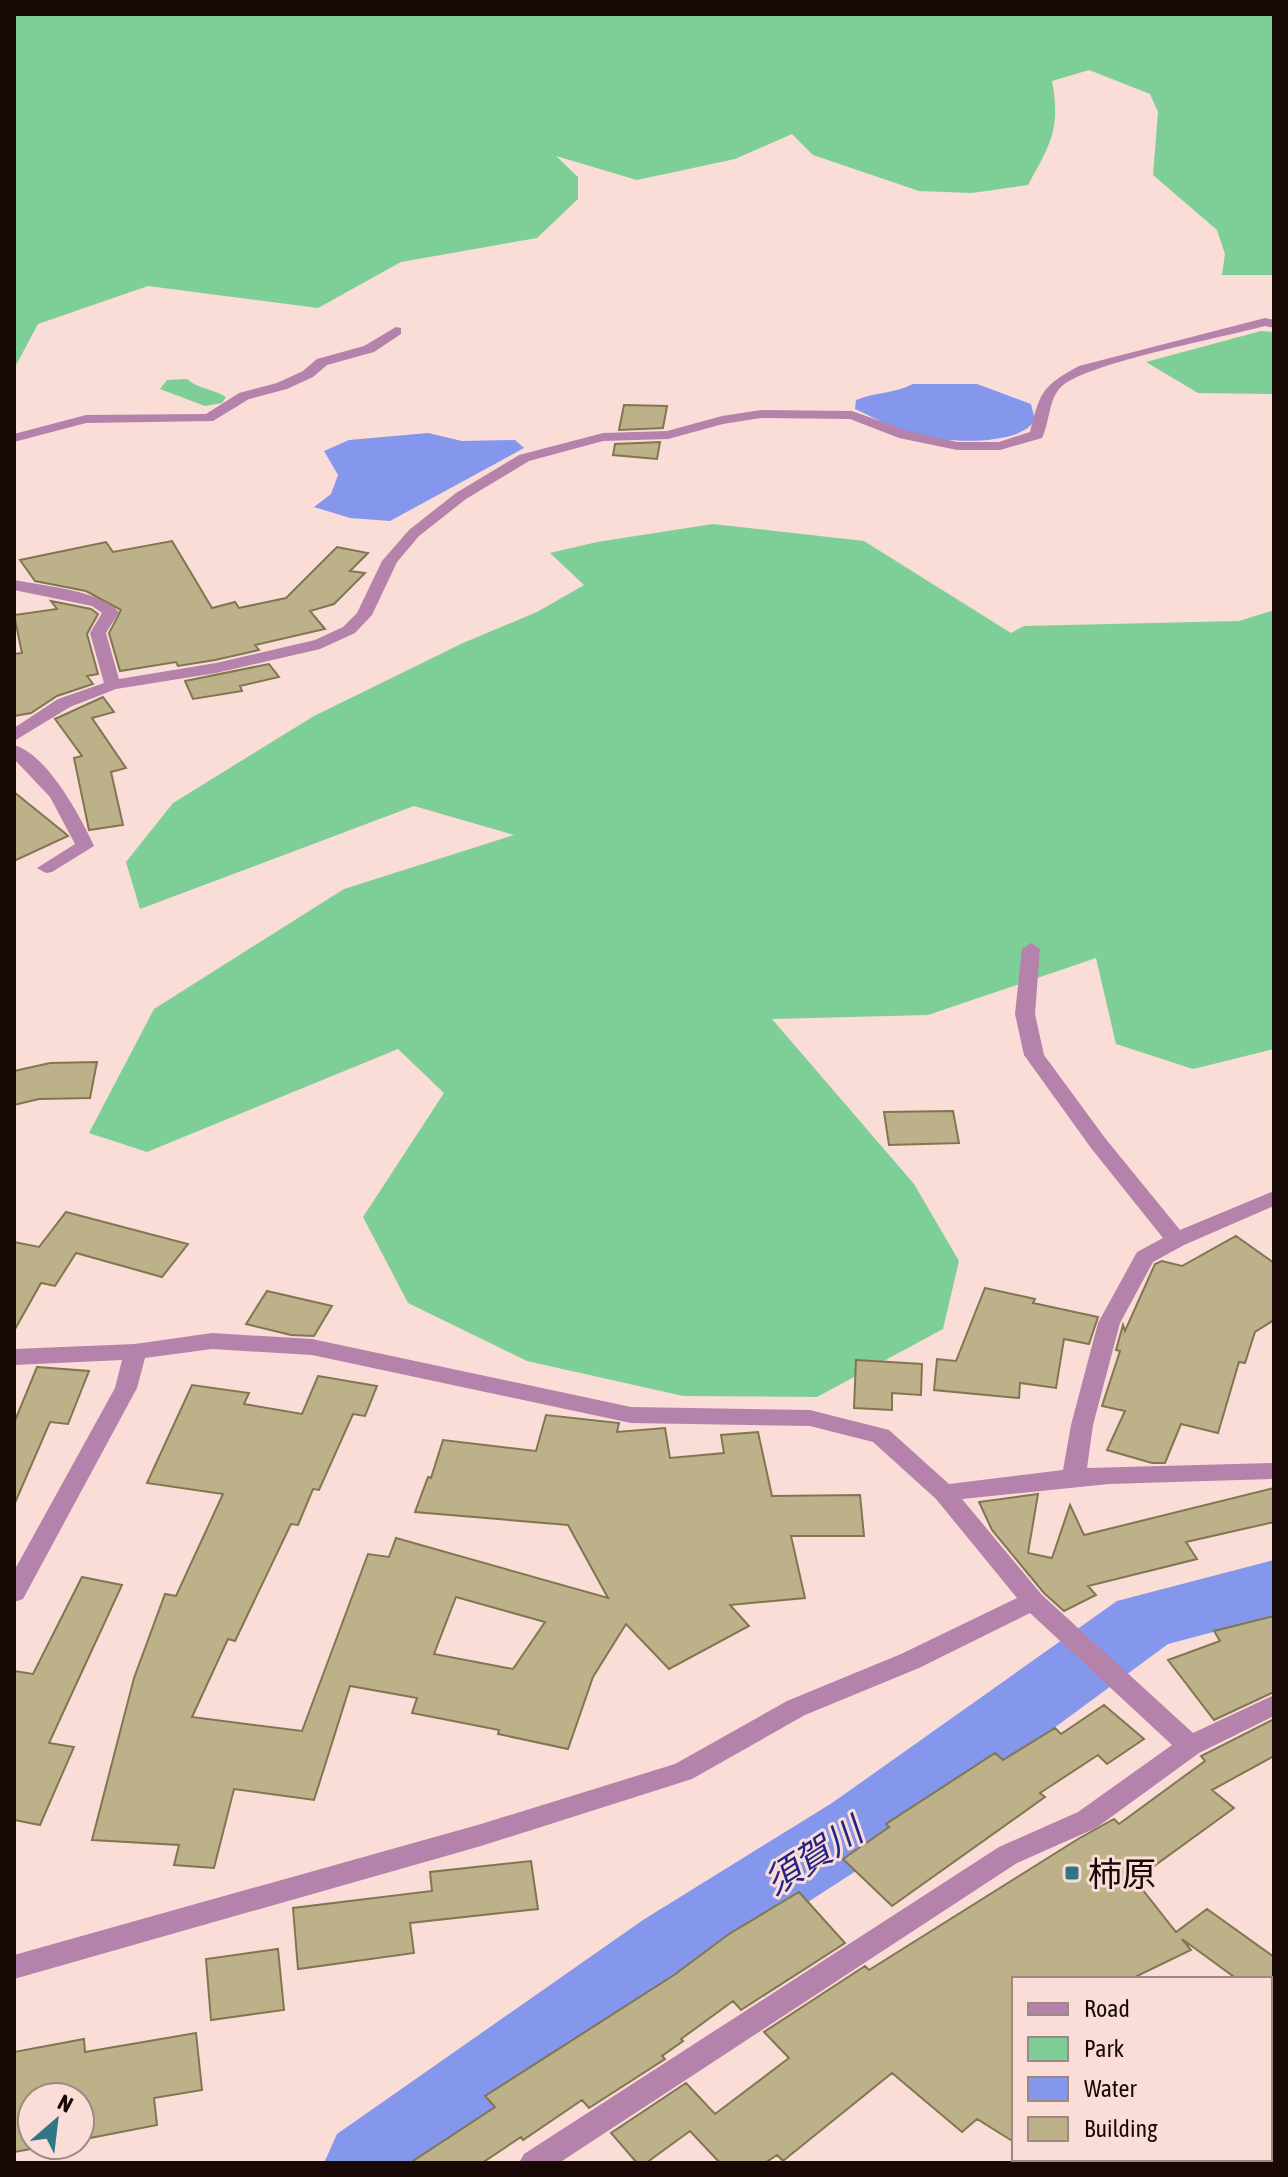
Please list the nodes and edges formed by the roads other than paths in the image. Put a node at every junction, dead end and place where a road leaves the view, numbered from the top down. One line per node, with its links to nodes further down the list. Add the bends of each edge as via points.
1 (1274, 324): 5 (street, via 1175,343 1084,369 1056,384 1045,402 1037,435 1016,444 985,448 935,443 852,415 761,414 668,435 603,437 524,458 461,496 414,533 390,561 364,615 349,630 320,644 231,665)
2 (396, 331): 3 (street, via 369,349 322,362 308,374 253,392 208,418 86,419)
3 (14, 438)
4 (14, 585): 5 (street, via 97,602 111,612 98,633)
5 (113, 685): 6 (street, via 64,703)
6 (14, 736)
7 (14, 750): 8 (street, via 39,770 71,813 85,846)
8 (46, 868)
9 (1031, 949): 11 (street, via 1025,1014 1034,1055)
10 (1274, 1198): 11 (street)
11 (1176, 1240): 15 (street, via 1145,1257 1109,1323)
12 (135, 1352): 13 (street); 16 (street, via 212,1341 312,1347 631,1415 810,1418 881,1436); 17 (street, via 126,1388)
13 (14, 1357)
14 (1274, 1471): 15 (street, via 1194,1470)
15 (1073, 1480): 16 (street)
16 (944, 1493): 18 (street)
17 (14, 1593)
18 (1033, 1601): 20 (street); 21 (street, via 910,1661 796,1708 683,1772)
19 (1270, 1709): 20 (street)
20 (1190, 1746): 22 (street, via 1087,1820 1008,1855)
21 (14, 1967)
22 (534, 2163)

